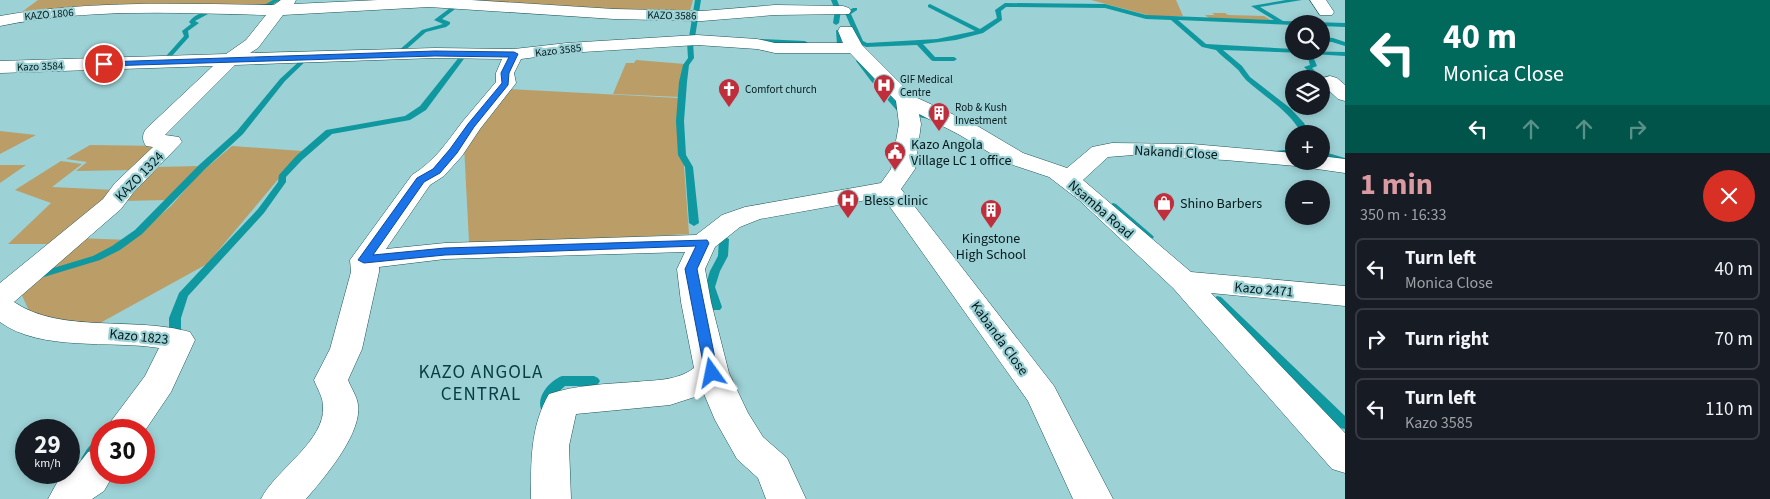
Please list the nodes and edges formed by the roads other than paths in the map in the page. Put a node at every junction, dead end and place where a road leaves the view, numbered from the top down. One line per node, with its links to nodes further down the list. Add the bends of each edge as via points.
1 (284, 5): 3 (street, KAZO 1806, via 429,2); 4 (street, KAZO 1806, via 133,8); 7 (street, via 252,44)
2 (843, 6): 3 (street, KAZO 3586, via 695,16); 5 (street, Nsamba Road, via 844,25)
3 (500, 8)
4 (0, 21)
5 (854, 48): 6 (street, Kazo 3585, via 775,48 697,40); 11 (street, Nsamba Road)
6 (514, 54): 7 (street, Kazo 3585); 18 (street, via 505,73 506,83 454,151 436,171 421,180)
7 (233, 57): 8 (street, Kazo 3584); 21 (street, KAZO 1324, via 154,134 154,141 172,142 124,188 112,204)
8 (0, 67)
9 (1330, 82): 10 (street)
10 (1345, 95)
11 (906, 100): 15 (street, Nsamba Road, via 1016,158 1057,172); 16 (street, via 910,124 903,169)
12 (1285, 159): 15 (street, Nakandi Close, via 1179,151 1101,151)
13 (1330, 164): 14 (street)
14 (1345, 166)
15 (1068, 180): 19 (street, Nsamba Road)
16 (889, 188): 17 (street, via 754,212 731,221); 31 (street, Kabanda Close, via 1042,395)
17 (703, 243): 18 (street, via 445,251); 23 (street, via 691,269)
18 (364, 260): 28 (street, via 365,272 346,349 331,380 342,407 336,430 315,463)
19 (1183, 281): 20 (street, Kazo 2471); 25 (street, Nsamba Road)
20 (1345, 296)
21 (0, 298)
22 (0, 307): 24 (street, Kazo 1823, via 10,316 57,331 136,334 179,340 159,383)
23 (712, 373): 29 (street, via 697,384 670,392 561,403 550,446); 30 (street, via 733,420 750,448 774,469)
24 (133, 419)
25 (1345, 458)
26 (90, 479): 27 (street, via 73,491)
27 (68, 499)
28 (281, 499)
29 (551, 499)
30 (786, 499)
31 (1092, 499)

